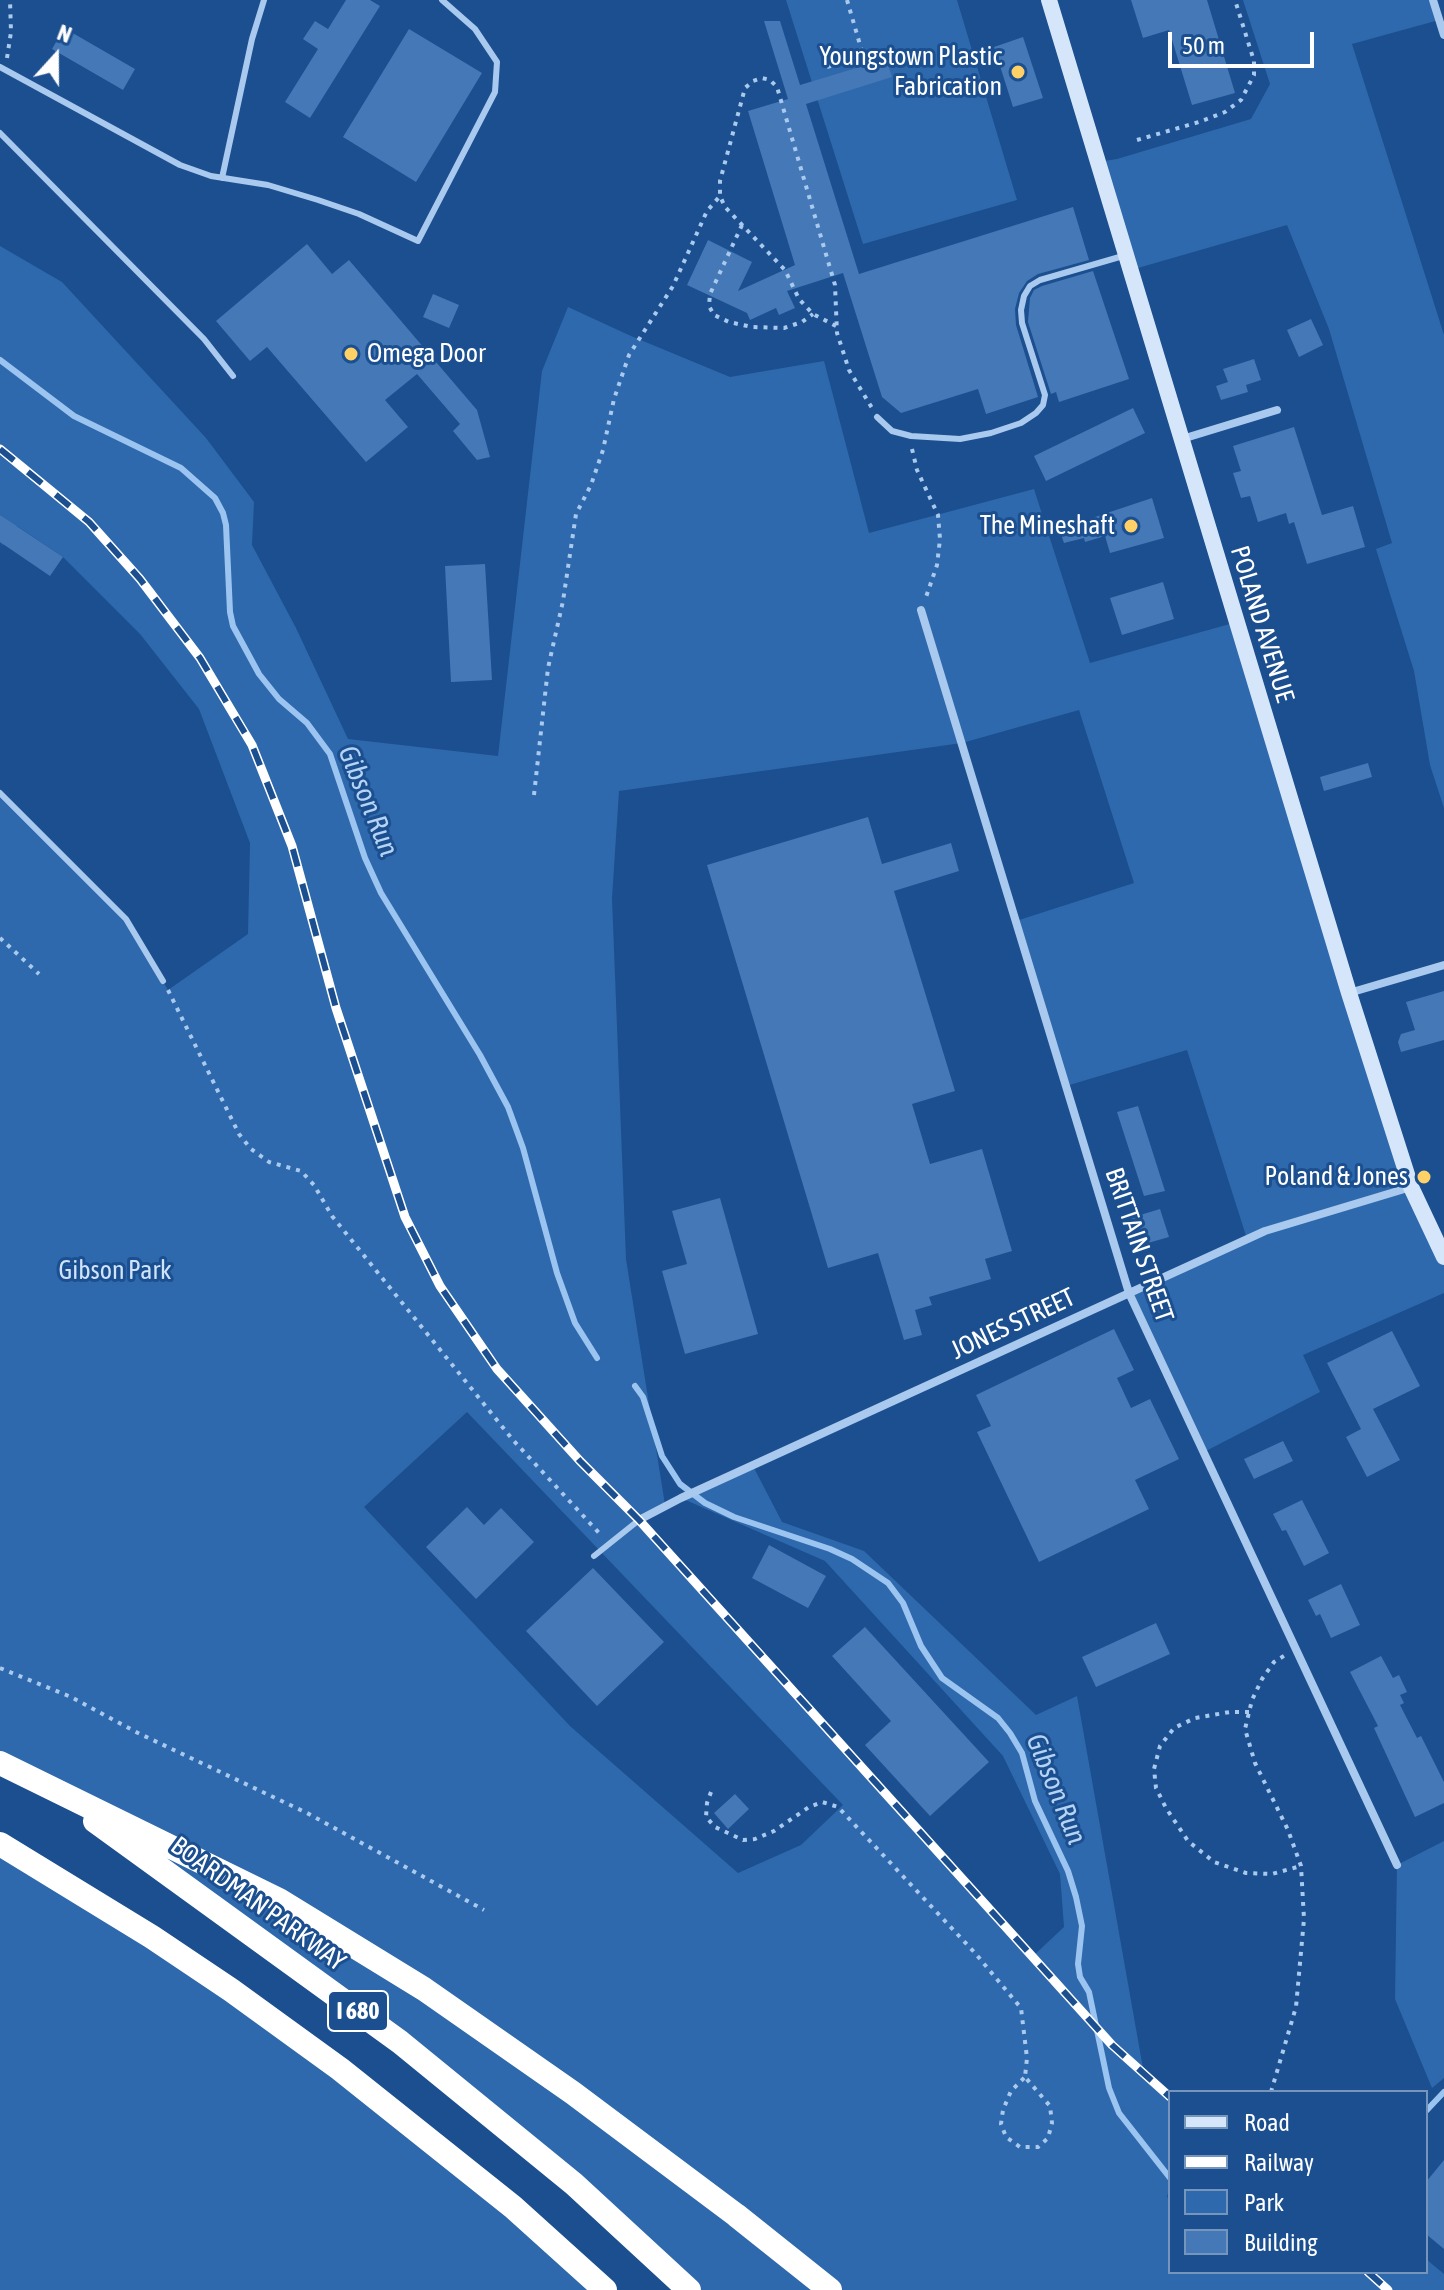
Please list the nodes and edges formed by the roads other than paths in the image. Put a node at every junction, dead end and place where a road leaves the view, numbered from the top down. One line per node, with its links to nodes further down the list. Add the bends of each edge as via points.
1 (264, 0): 8 (lane)
2 (442, 0): 8 (lane, via 475,29 497,62 495,92 418,241 318,200)
3 (1049, 0): 9 (main road, POLAND AVENUE)
4 (1433, 0): 5 (street)
5 (1444, 35)
6 (2, 67): 8 (lane, via 180,165)
7 (0, 133): 10 (lane, via 204,339)
8 (222, 178)
9 (1126, 255): 12 (lane, via 1030,286 1022,323 1045,395 1043,405 1021,423 960,439 892,431); 13 (main road, POLAND AVENUE)
10 (233, 376)
11 (1277, 410): 13 (street)
12 (877, 417)
13 (1182, 439): 18 (main road, POLAND AVENUE)
14 (921, 610): 21 (street, BRITTAIN STREET)
15 (0, 793): 17 (lane, via 126,919)
16 (1444, 965): 18 (street)
17 (163, 981)
18 (1349, 993): 19 (main road, POLAND AVENUE)
19 (1411, 1187): 20 (main road, POLAND AVENUE); 21 (street, JONES STREET, via 1265,1231)
20 (1444, 1257)
21 (1129, 1293): 22 (street, JONES STREET); 26 (street, BRITTAIN STREET)
22 (639, 1520): 23 (lane)
23 (594, 1556)
24 (0, 1765): 28 (highway, BOARDMAN PARKWAY / I 680, via 92,1818 400,2042 574,2184); 29 (highway, via 279,1900 375,1958 573,2093)
25 (0, 1844): 27 (highway, I 680, via 152,1937 340,2069)
26 (1397, 1865)
27 (605, 2290)
28 (689, 2290)
29 (830, 2290)

